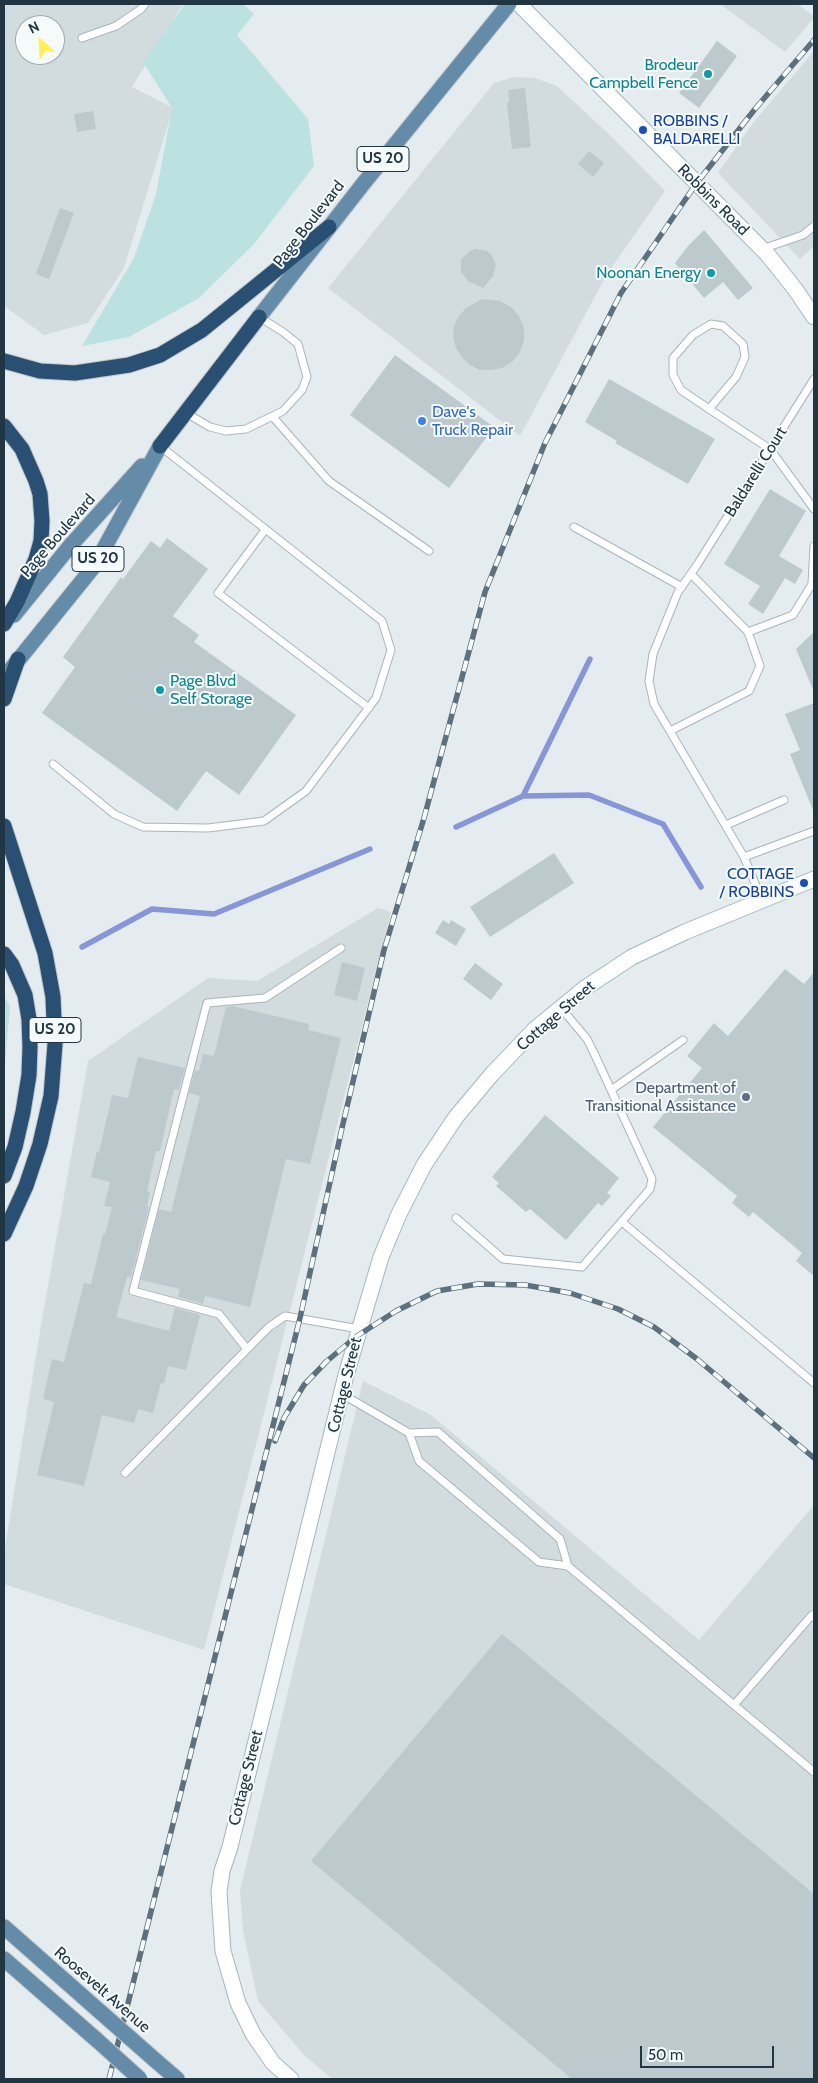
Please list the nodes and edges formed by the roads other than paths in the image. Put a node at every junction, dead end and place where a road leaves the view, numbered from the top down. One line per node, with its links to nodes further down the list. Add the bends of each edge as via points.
1 (145, 4): 4 (lane, via 116,26)
2 (508, 4): 6 (main road, Page Boulevard / US 20)
3 (519, 4): 7 (main road, Robbins Road)
4 (82, 38)
5 (814, 226): 7 (lane, via 803,235)
6 (329, 227): 8 (main road, Page Boulevard / US 20); 10 (highway, via 202,330 160,355 129,365 75,373 40,371)
7 (761, 249): 9 (main road, Robbins Road)
8 (259, 317): 13 (highway, Page Boulevard / US 20); 14 (lane, via 298,344 307,377 302,390 284,411)
9 (814, 317)
10 (4, 360)
11 (814, 379): 17 (lane, Baldarelli Court)
12 (709, 409): 12 (lane, via 681,390 673,375 673,358 693,336 712,324 723,326 744,344 745,357 736,377); 17 (lane)
13 (186, 413): 14 (lane, via 210,427 226,431 246,429); 16 (highway, Page Boulevard / US 20)
14 (273, 417): 22 (lane, via 328,481)
15 (4, 426): 25 (highway, via 22,448 36,480 42,521 36,559)
16 (160, 446): 20 (lane); 25 (main road, Page Boulevard / US 20, via 70,546); 27 (main road, Page Boulevard / US 20, via 94,565)
17 (770, 449): 18 (lane); 23 (lane, Baldarelli Court)
18 (814, 509)
19 (574, 527): 24 (lane)
20 (265, 530): 30 (lane, via 382,621 391,650 376,698); 30 (lane, via 218,593)
21 (814, 546): 26 (lane, via 812,584 793,615)
22 (428, 550)
23 (692, 574): 24 (lane, Baldarelli Court); 26 (lane)
24 (682, 587): 31 (lane, Baldarelli Court, via 653,654 649,681 654,704)
25 (4, 626)
26 (748, 632): 31 (lane, via 760,666 749,691)
27 (18, 659): 28 (main road, Page Boulevard); 29 (highway, US 20)
28 (4, 679)
29 (4, 699)
30 (369, 708): 32 (lane, via 306,791 264,821 208,828 143,827 114,814)
31 (670, 731): 34 (lane, Baldarelli Court)
32 (53, 764)
33 (784, 800): 34 (lane)
34 (726, 825): 37 (lane, Baldarelli Court)
35 (4, 826): 48 (highway, US 20, via 45,953 55,1044 51,1096 40,1144 26,1186)
36 (814, 831): 37 (lane)
37 (744, 857): 39 (lane, Baldarelli Court)
38 (814, 879): 39 (main road, Cottage Street)
39 (762, 900): 42 (main road, Cottage Street, via 632,957)
40 (341, 948): 50 (lane, via 265,998 207,1003 133,1291 219,1314)
41 (4, 954): 45 (highway, via 25,995 30,1047 23,1112)
42 (560, 1008): 44 (lane, via 587,1039); 49 (main road, Cottage Street, via 492,1074 456,1116 424,1165 381,1257)
43 (683, 1040): 44 (lane)
44 (611, 1090): 47 (lane, via 652,1179 650,1189)
45 (4, 1176)
46 (456, 1218): 47 (lane, via 503,1259 582,1267)
47 (622, 1222): 51 (lane)
48 (4, 1234)
49 (359, 1329): 50 (lane, via 285,1316); 52 (main road, Cottage Street)
50 (247, 1349): 54 (lane)
51 (814, 1384)
52 (342, 1394): 53 (lane); 63 (main road, Cottage Street, via 219,1892 223,1951 238,2003 253,2034 273,2063)
53 (409, 1433): 55 (lane, via 419,1461 539,1562); 55 (lane, via 438,1432 560,1539)
54 (124, 1473)
55 (568, 1566): 57 (lane)
56 (814, 1617): 57 (lane, via 812,1615)
57 (734, 1705): 58 (lane)
58 (814, 1772)
59 (9, 1932): 62 (main road, Roosevelt Avenue, bridge)
60 (4, 1958): 61 (main road, bridge)
61 (140, 2079)
62 (177, 2079)
63 (291, 2079)

